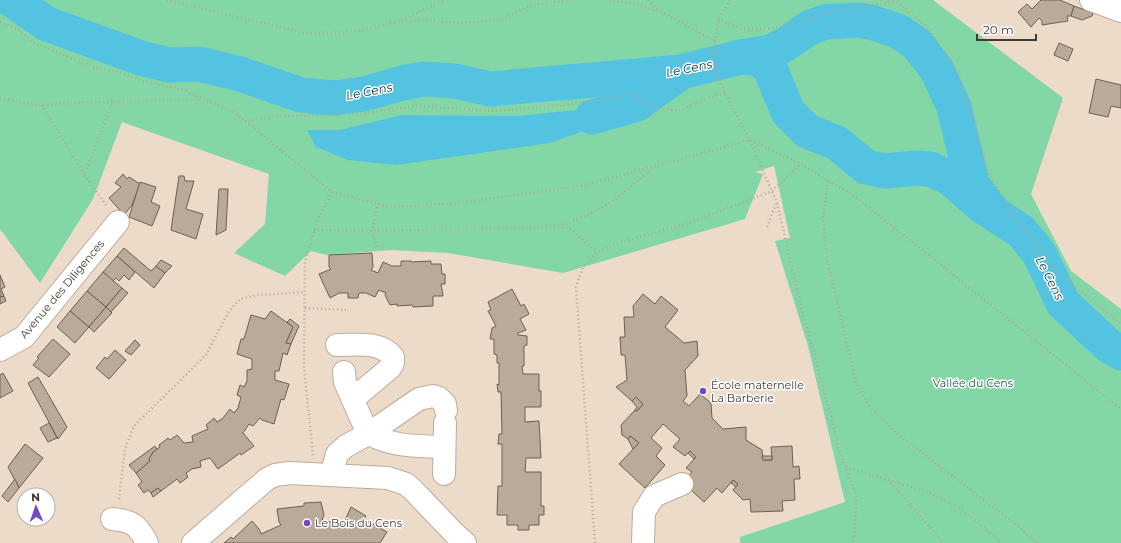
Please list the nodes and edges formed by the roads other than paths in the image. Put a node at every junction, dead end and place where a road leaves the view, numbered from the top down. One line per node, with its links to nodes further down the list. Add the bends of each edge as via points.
1 (1091, 0): 4 (street)
2 (1121, 0): 3 (street)
3 (1121, 7)
4 (1121, 11)
5 (118, 222): 7 (street, Avenue des Diligences, via 24,337)
6 (338, 345): 9 (street, via 377,346 384,348 393,357 390,368)
7 (0, 350)
8 (344, 372): 9 (street, via 345,382)
9 (353, 400): 10 (street)
10 (368, 434): 11 (street, via 384,441 409,446); 11 (street, via 420,399 441,410); 13 (street, via 346,446 338,454)
11 (444, 447): 12 (street)
12 (444, 474)
13 (331, 475): 17 (street, via 274,475 258,485); 18 (street, via 388,478 406,484)
14 (682, 484): 19 (street, via 654,496 647,506 644,512)
15 (115, 520): 16 (street, via 136,526)
16 (147, 543)
17 (193, 543)
18 (466, 543)
19 (643, 543)

